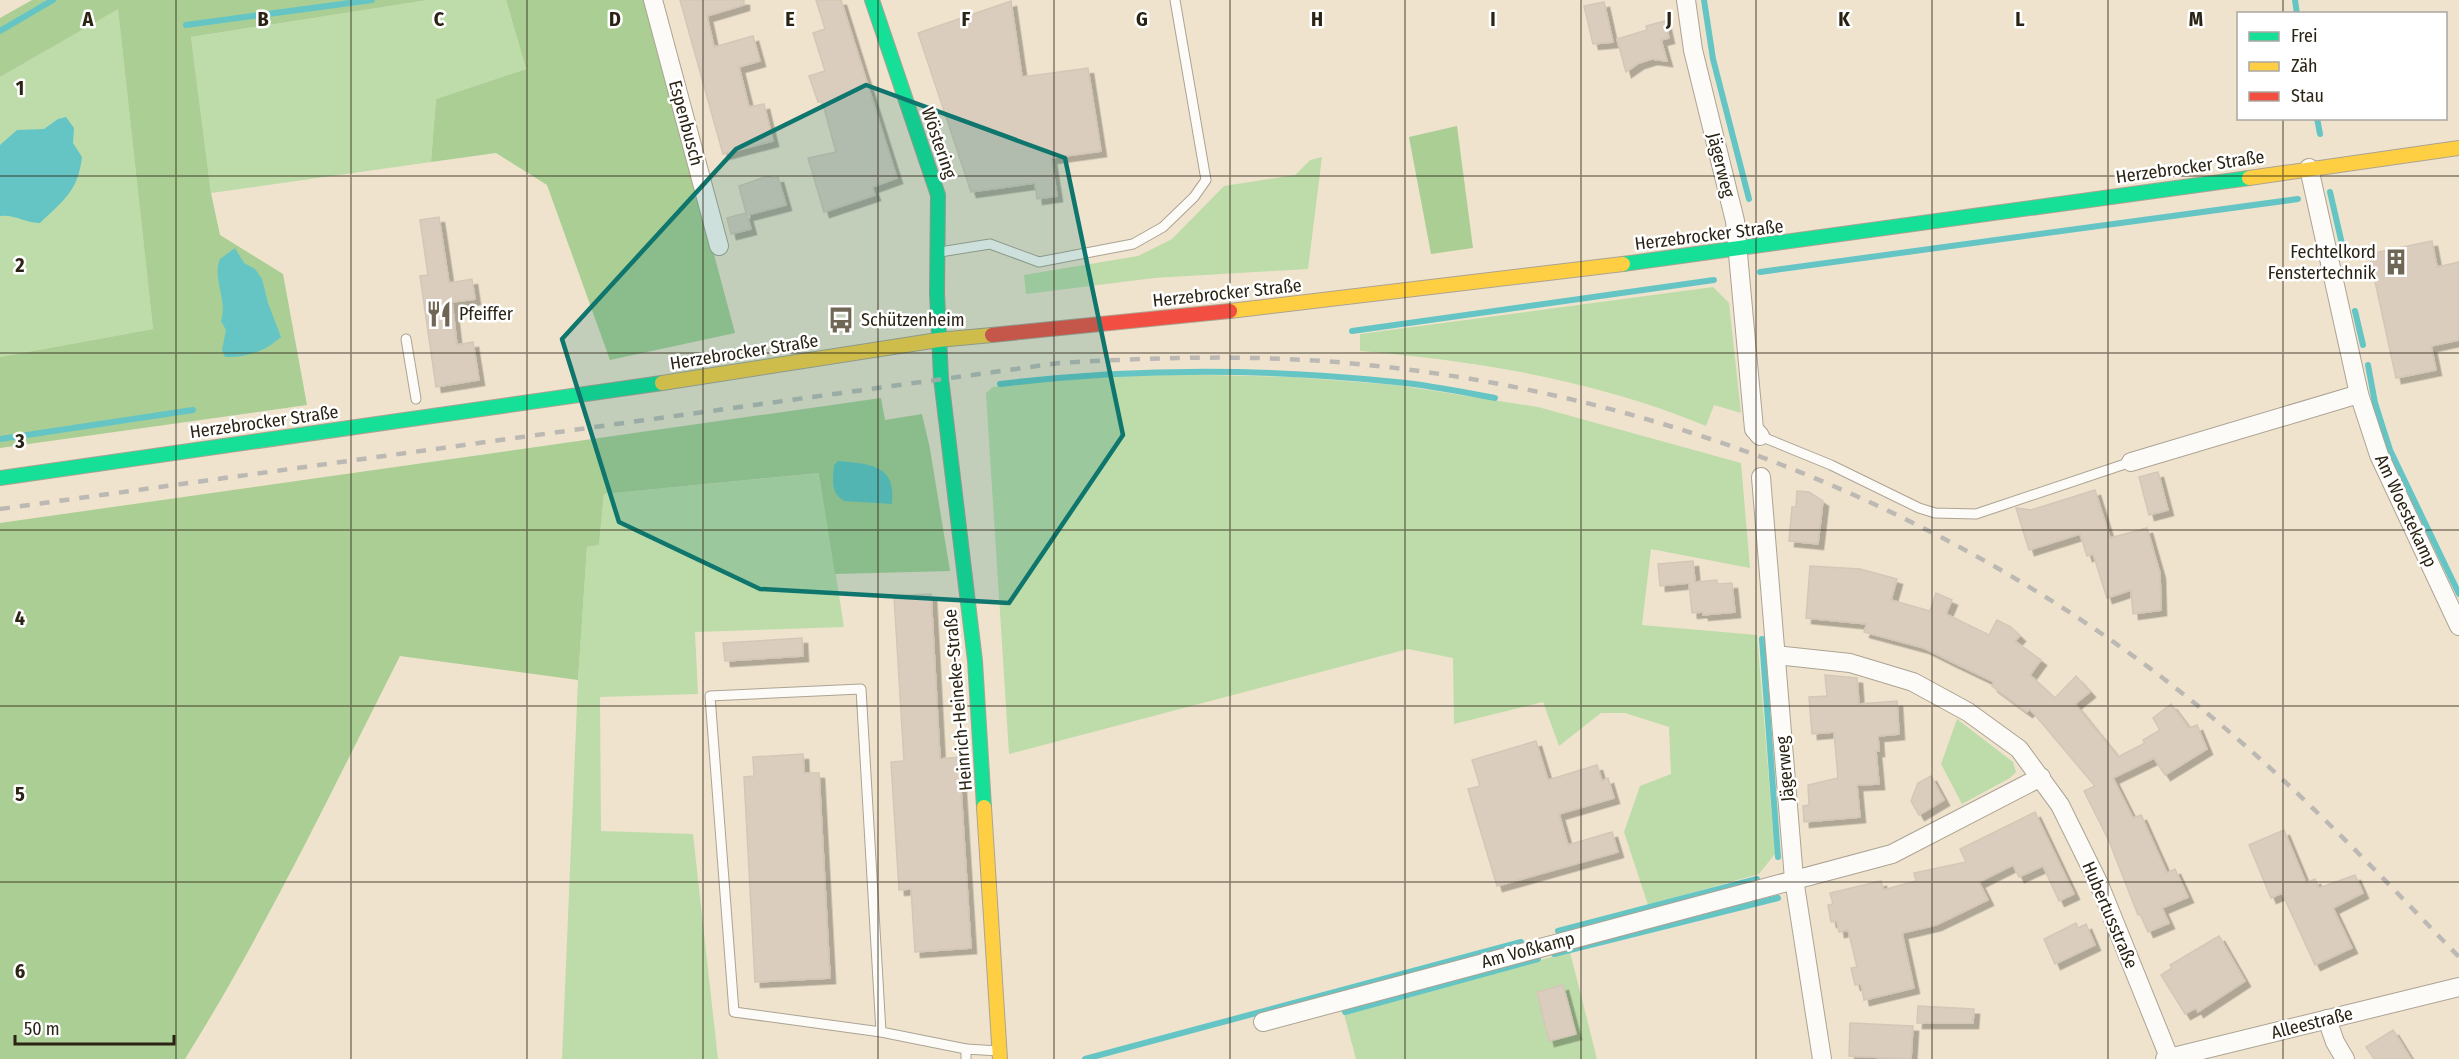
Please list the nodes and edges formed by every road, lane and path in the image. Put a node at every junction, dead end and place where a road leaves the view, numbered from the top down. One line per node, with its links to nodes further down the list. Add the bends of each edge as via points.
1 (653, 0): 7 (street, Espenbusch)
2 (872, 0): 9 (main road, Wöstering, via 938,195)
3 (1174, 0): 9 (lane, via 1206,180 1194,197 1163,227 1133,244 1039,262 990,244)
4 (1686, 0): 8 (street, Jägerweg, via 1693,50 1735,221)
5 (2459, 148): 6 (main road, Herzebrocker Straße)
6 (2309, 168): 8 (main road, Herzebrocker Straße); 12 (street, Am Woestekamp)
7 (719, 246)
8 (1737, 250): 11 (main road, Herzebrocker Straße, via 1324,301); 14 (street, Jägerweg, via 1754,429)
9 (938, 252): 11 (main road, Wöstering)
10 (406, 339): 13 (lane)
11 (938, 339): 17 (main road, Herzebrocker Straße, via 605,392); 27 (main road, Heinrich-Heineke-Straße, via 975,661)
12 (2359, 393): 15 (street); 18 (street, Am Woestekamp, via 2379,455)
13 (416, 399)
14 (1760, 436): 15 (lane, via 1935,513 1976,514)
15 (2131, 462)
16 (1761, 477): 19 (street, Jägerweg)
17 (0, 478)
18 (2459, 626)
19 (1776, 655): 20 (street, Hubertusstraße, via 1850,663 1913,682 1968,712 2019,749); 21 (street, Jägerweg)
20 (2041, 777): 21 (street, via 1892,854); 28 (street, Hubertusstraße, via 2060,805 2099,884)
21 (1794, 879): 24 (street, Am Voßkamp); 29 (street, Jägerweg)
22 (2459, 987): 23 (street, Alleestraße)
23 (2327, 1019): 28 (street, Alleestraße); 30 (street)
24 (1263, 1022)
25 (880, 1032): 25 (lane, via 734,1012 710,696 861,688); 26 (lane)
26 (966, 1054): 27 (lane)
27 (1000, 1055)
28 (2167, 1058)
29 (1822, 1059)
30 (2345, 1059)

